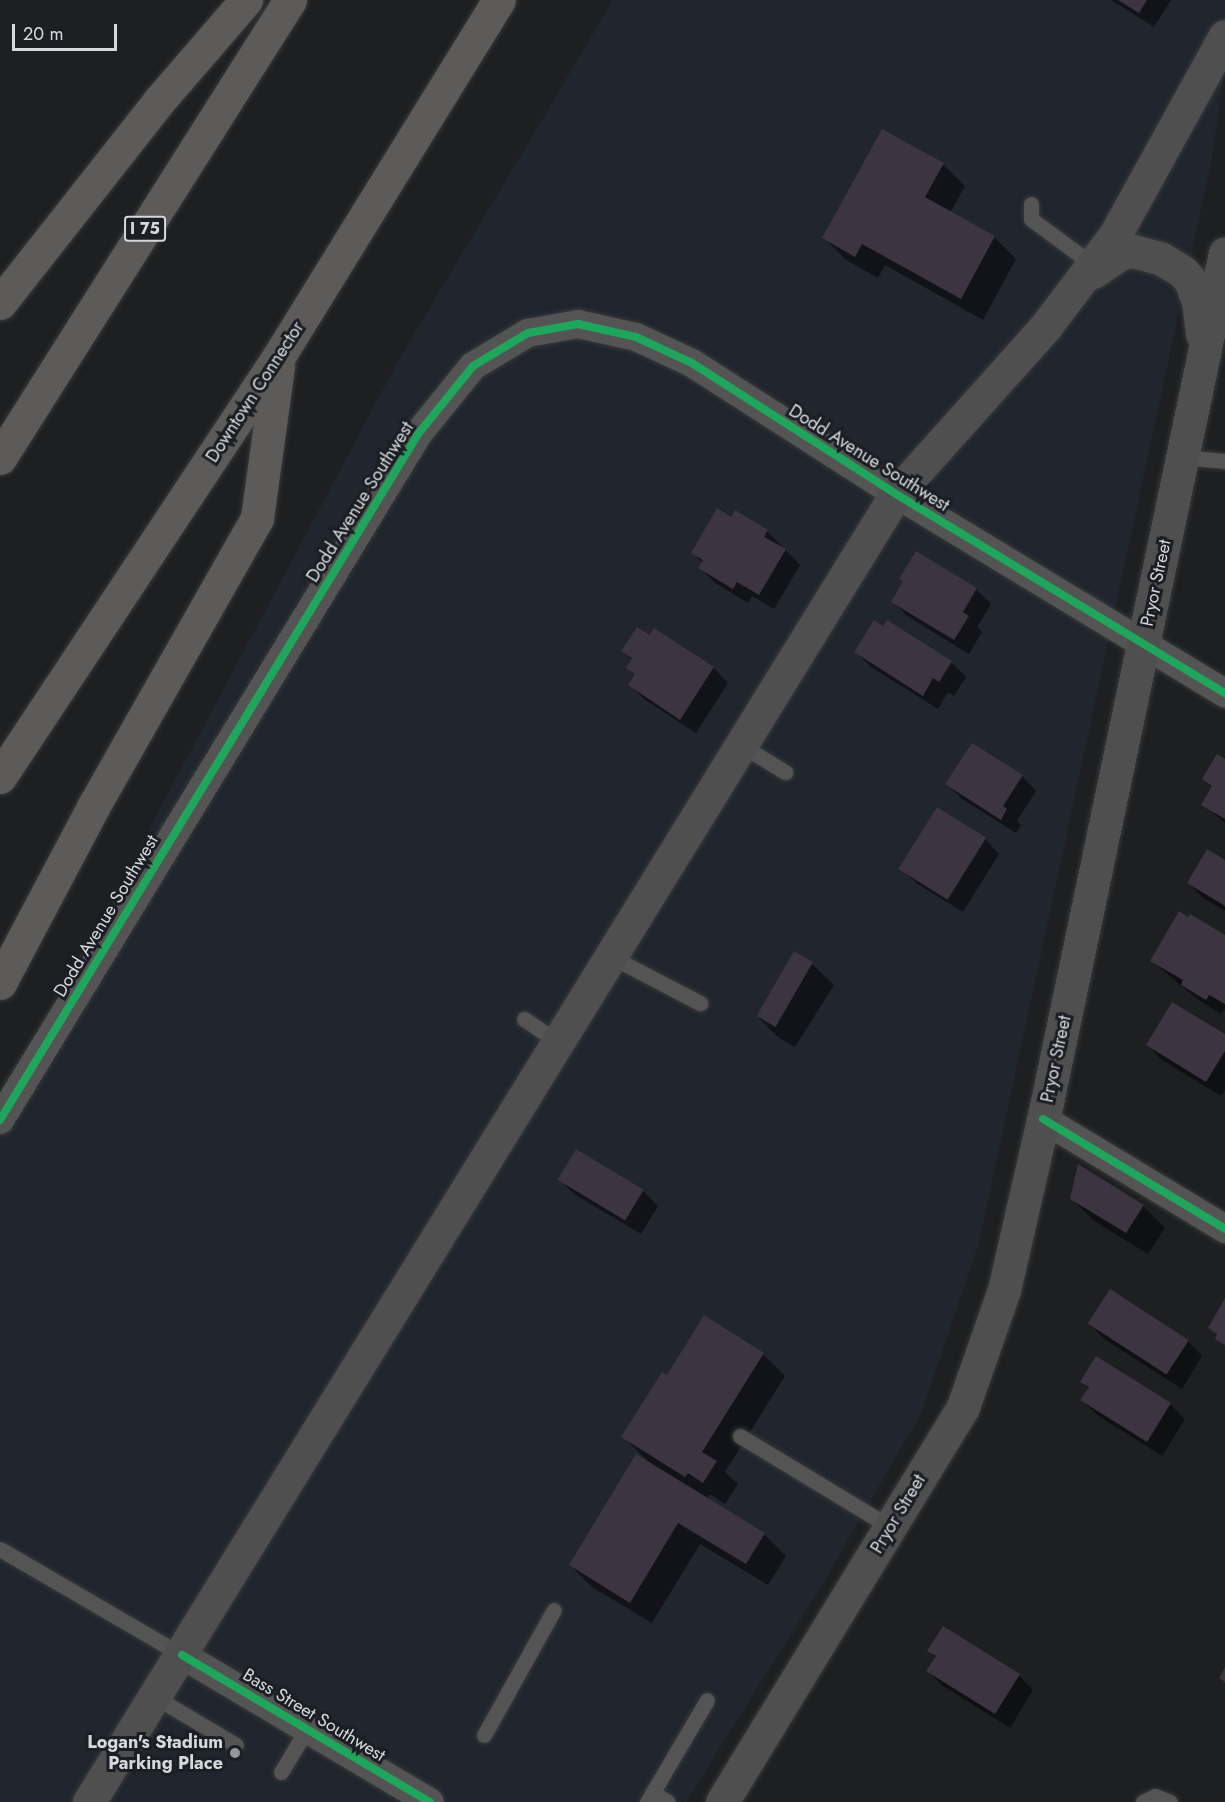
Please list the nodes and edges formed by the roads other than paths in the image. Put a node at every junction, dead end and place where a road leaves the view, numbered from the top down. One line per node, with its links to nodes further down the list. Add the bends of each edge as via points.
1 (246, 0): 8 (highway, via 158,102)
2 (290, 0): 12 (highway, I 75)
3 (499, 0): 10 (highway, Downtown Connector)
4 (1225, 36): 7 (main road, via 1115,234)
5 (1031, 204): 7 (lane, via 1031,219)
6 (1225, 253): 9 (main road, Pryor Street)
7 (1085, 274): 9 (main road, via 1133,251 1160,258 1183,272 1198,301); 14 (main road, via 1046,326)
8 (0, 303)
9 (1205, 351): 11 (main road, Pryor Street)
10 (279, 356): 19 (highway, Downtown Connector); 21 (highway, via 257,518 93,807)
11 (1182, 457): 13 (lane); 15 (main road, Pryor Street)
12 (0, 458)
13 (1225, 461)
14 (897, 494): 15 (street, Dodd Avenue Southwest); 17 (main road); 26 (street, Dodd Avenue Southwest, via 692,363 636,337 578,324 528,333 473,366 418,434)
15 (1143, 644): 16 (street, Dodd Avenue Southwest); 25 (main road, Pryor Street)
16 (1225, 693)
17 (741, 745): 18 (lane); 20 (main road)
18 (785, 772)
19 (0, 777)
20 (610, 956): 22 (lane); 24 (main road)
21 (0, 983)
22 (700, 1003)
23 (524, 1019): 24 (lane)
24 (557, 1041): 32 (main road)
25 (1043, 1119): 27 (street); 29 (main road, Pryor Street, via 1004,1290 963,1407)
26 (0, 1120)
27 (1225, 1229)
28 (740, 1436): 29 (lane)
29 (890, 1527): 43 (main road, Pryor Street)
30 (0, 1549): 32 (lane)
31 (554, 1610): 36 (lane)
32 (182, 1655): 33 (main road); 35 (street, Bass Street Southwest)
33 (155, 1697): 37 (lane); 40 (main road)
34 (707, 1700): 39 (lane)
35 (307, 1729): 38 (lane); 41 (street, Bass Street Southwest)
36 (484, 1735)
37 (236, 1745)
38 (280, 1772)
39 (650, 1797): 42 (lane)
40 (89, 1802)
41 (430, 1802)
42 (668, 1802)
43 (722, 1802)
44 (1143, 1802): 45 (lane, via 1155,1796)
45 (1170, 1802)

